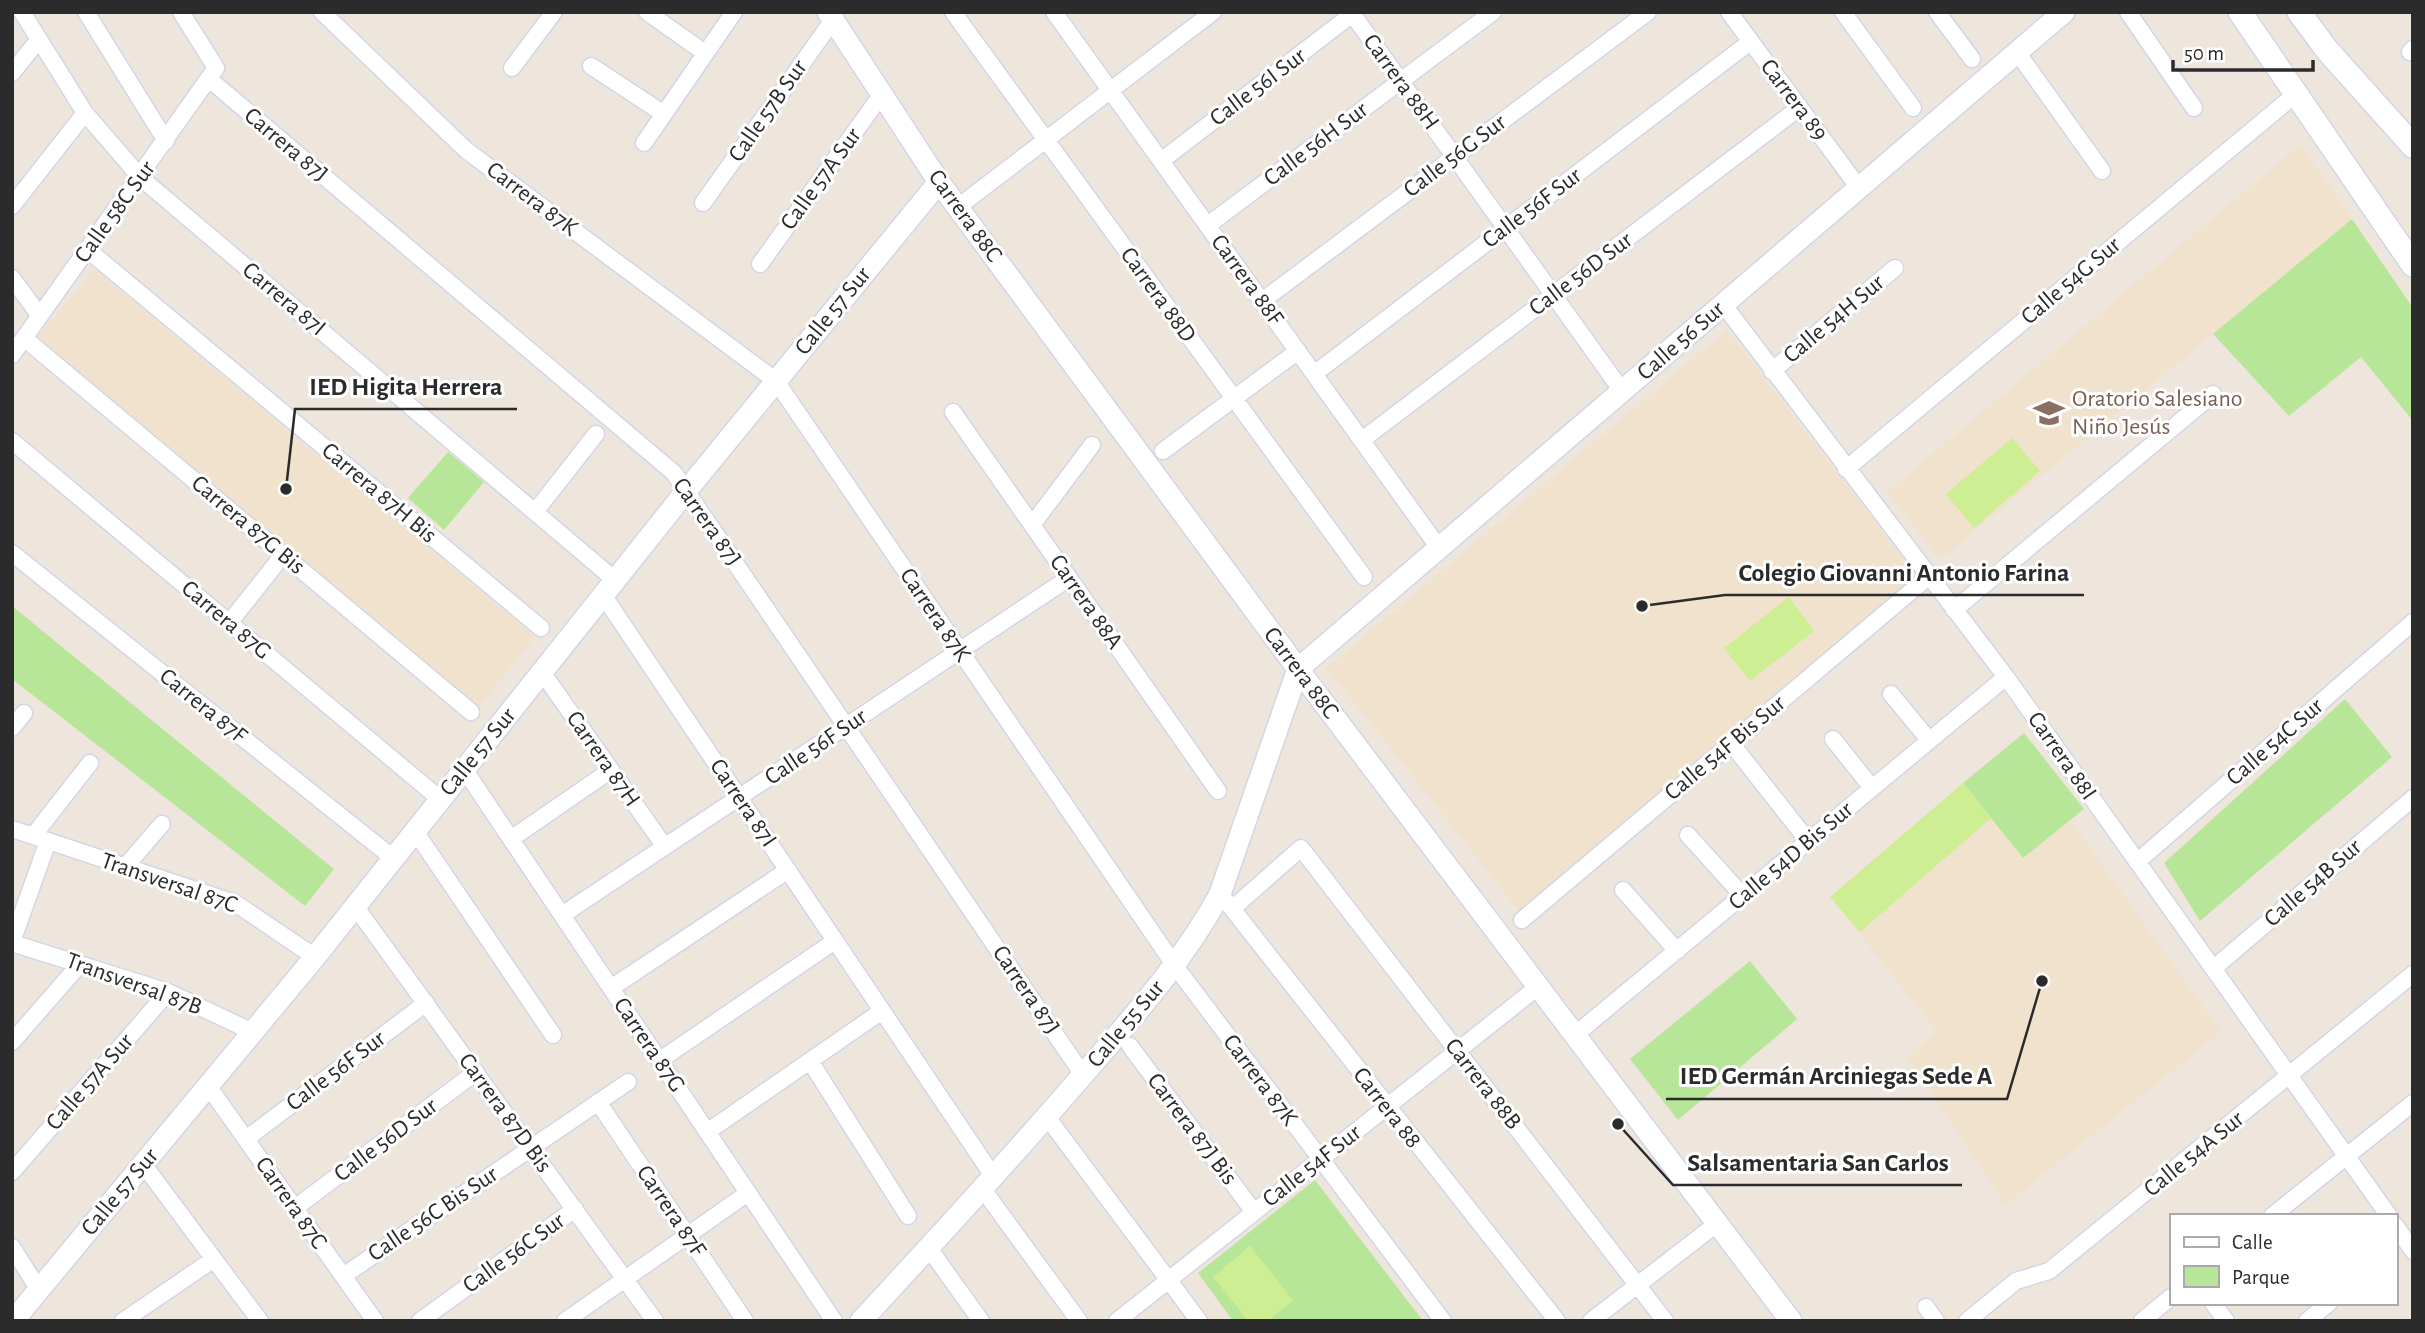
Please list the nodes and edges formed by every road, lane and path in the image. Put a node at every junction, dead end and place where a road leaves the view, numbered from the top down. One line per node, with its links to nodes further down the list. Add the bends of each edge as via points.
1 (22, 12): 24 (street, Carrera 87I)
2 (86, 12): 42 (street)
3 (181, 12): 32 (street)
4 (322, 12): 71 (street, Carrera 87K, via 466,150)
5 (554, 12): 30 (street)
6 (734, 12): 27 (street)
7 (953, 12): 43 (street, Carrera 88D)
8 (1054, 12): 34 (street, Carrera 88F)
9 (1185, 12): 23 (street)
10 (1213, 12): 23 (street)
11 (1493, 12): 33 (street, Calle 56H Sur)
12 (1648, 12): 46 (street, Calle 56G Sur)
13 (1843, 12): 38 (street)
14 (1937, 12): 28 (street)
15 (2064, 12): 26 (street, Calle 56 Sur)
16 (2128, 12): 39 (street)
17 (2240, 12): 35 (main road)
18 (2299, 12): 45 (main road)
19 (1353, 13): 33 (street, Carrera 88H); 47 (street, Calle 56I Sur)
20 (1732, 13): 25 (street, Carrera 89)
21 (657, 15): 27 (street)
22 (831, 16): 36 (street, Carrera 88C); 52 (street, Calle 57B Sur)
23 (1195, 26): 34 (street)
24 (39, 39): 31 (street); 40 (street, Carrera 87I)
25 (1750, 42): 37 (street, Carrera 89); 56 (street, Calle 56F Sur)
26 (2017, 52): 48 (street); 51 (street, Calle 56 Sur)
27 (705, 53): 41 (street)
28 (1972, 59)
29 (591, 66): 41 (street)
30 (512, 68)
31 (12, 73)
32 (213, 73): 42 (street, Calle 58C Sur); 82 (street, Carrera 87J, via 661,460)
33 (1401, 81): 46 (street, Carrera 88H); 55 (street, Calle 56H Sur)
34 (1110, 91): 43 (street); 47 (street, Carrera 88F)
35 (2297, 93): 59 (main road); 81 (street, Calle 54G Sur)
36 (882, 94): 50 (street, Carrera 88C); 58 (street, Calle 57A Sur)
37 (1799, 108): 51 (street, Carrera 89); 62 (street, Calle 56D Sur)
38 (1913, 108)
39 (2194, 108)
40 (85, 113): 49 (street, Carrera 87I); 53 (street)
41 (664, 114): 44 (street)
42 (166, 141): 49 (street, Calle 58C Sur)
43 (1045, 141): 54 (street); 74 (street, Carrera 88D)
44 (644, 143)
45 (2413, 146)
46 (1454, 157): 56 (street, Carrera 88H); 63 (street, Calle 56G Sur)
47 (1161, 161): 55 (street, Carrera 88F)
48 (2102, 172)
49 (141, 178): 57 (street, Calle 58C Sur); 83 (street, Carrera 87I)
50 (939, 182): 54 (street, Carrera 88C); 71 (street, Calle 57 Sur)
51 (1859, 188): 64 (street, Calle 56 Sur)
52 (703, 202)
53 (12, 206)
54 (958, 208): 97 (street, Carrera 88C)
55 (1208, 225): 63 (street, Carrera 88F)
56 (1506, 228): 62 (street, Carrera 88H); 70 (street, Calle 56F Sur)
57 (88, 250): 65 (street, Calle 58C Sur); 95 (street, Carrera 87H Bis)
58 (760, 264)
59 (2413, 265)
60 (1895, 268): 69 (street, Calle 54H Sur)
61 (12, 278): 65 (street)
62 (1553, 295): 72 (street, Carrera 88H); 77 (street, Calle 56D Sur)
63 (1262, 301): 67 (street, Carrera 88F)
64 (1723, 304): 69 (street, Carrera 88I); 72 (street, Calle 56 Sur)
65 (40, 316): 66 (street, Calle 58C Sur)
66 (24, 338): 68 (street, Calle 58C Sur); 87 (street, Carrera 87G Bis)
67 (1297, 351): 70 (street, Carrera 88F); 74 (street)
68 (12, 355)
69 (1772, 371): 81 (street, Carrera 88I)
70 (1314, 374): 77 (street, Carrera 88F)
71 (776, 381): 82 (street, Calle 57 Sur); 96 (street, Carrera 87K)
72 (1622, 391): 85 (street, Calle 56 Sur)
73 (2213, 394): 92 (street)
74 (1233, 399): 80 (street); 88 (street, Carrera 88D)
75 (953, 412): 84 (street, Carrera 88A)
76 (596, 434): 83 (street)
77 (1362, 440): 85 (street, Carrera 88F)
78 (12, 441): 93 (street, Carrera 87G)
79 (1093, 445): 84 (street)
80 (1163, 451)
81 (1846, 469): 89 (street, Carrera 88I)
82 (687, 490): 91 (street, Calle 57 Sur); 103 (street, Carrera 87J)
83 (535, 512): 91 (street, Carrera 87I)
84 (1032, 525): 90 (street, Carrera 88A)
85 (1439, 548): 97 (street, Calle 56 Sur)
86 (12, 553): 124 (street, Carrera 87F)
87 (283, 555): 93 (street); 101 (street, Carrera 87G Bis)
88 (1364, 577)
89 (1928, 577): 92 (street, Carrera 88I); 107 (street, Calle 54F Bis Sur)
90 (1069, 578): 96 (street, Calle 56F Sur); 112 (street, Carrera 88A)
91 (609, 588): 98 (street, Calle 57 Sur); 113 (street, Carrera 87I)
92 (1954, 610): 99 (street, Carrera 88I)
93 (229, 622): 115 (street, Carrera 87G)
94 (2413, 622): 125 (street, Calle 54C Sur)
95 (541, 628)
96 (960, 651): 103 (street, Calle 56F Sur); 139 (street, Carrera 87K)
97 (1298, 669): 130 (street, Calle 55 Sur); 142 (street, Carrera 88C)
98 (542, 672): 109 (street, Calle 57 Sur); 110 (street, Carrera 87H)
99 (2006, 677): 106 (street, Calle 54D Bis Sur); 125 (street, Carrera 88I)
100 (1891, 694): 106 (street)
101 (471, 712)
102 (24, 713): 104 (street)
103 (846, 726): 113 (street, Calle 56F Sur); 156 (street, Carrera 87J)
104 (12, 728)
105 (1833, 739): 111 (street)
106 (1929, 740): 111 (street, Calle 54D Bis Sur)
107 (1731, 743): 122 (street); 133 (street, Calle 54F Bis Sur)
108 (90, 763): 120 (street)
109 (464, 769): 115 (street, Calle 57 Sur); 121 (street, Carrera 87G)
110 (611, 770): 121 (street); 123 (street, Carrera 87H)
111 (1872, 788): 122 (street, Calle 54D Bis Sur)
112 (1218, 791)
113 (739, 797): 123 (street, Calle 56F Sur); 127 (street, Carrera 87I)
114 (2413, 798): 140 (street, Calle 54B Sur)
115 (440, 799): 118 (street, Calle 57 Sur)
116 (162, 824): 126 (street)
117 (12, 829): 120 (street, Transversal 87C)
118 (415, 831): 124 (street, Calle 57 Sur); 149 (street)
119 (1688, 835): 129 (street)
120 (41, 839): 126 (street, Transversal 87C); 135 (street)
121 (511, 839): 132 (street, Carrera 87G)
122 (1808, 841): 129 (street, Calle 54D Bis Sur)
123 (664, 847): 132 (street, Calle 56F Sur)
124 (393, 858): 131 (street, Calle 57 Sur)
125 (2137, 862): 140 (street, Carrera 88I)
126 (125, 867): 137 (street, Transversal 87C, via 235,904)
127 (788, 870): 134 (street, Carrera 87I); 143 (street)
128 (1623, 890): 136 (street)
129 (1742, 896): 136 (street, Calle 54D Bis Sur)
130 (1226, 902): 139 (street, Calle 55 Sur); 152 (street, Carrera 88B, via 1301,848); 162 (street, Carrera 88)
131 (355, 906): 137 (street, Calle 57 Sur); 145 (street, Carrera 87D Bis)
132 (562, 915): 143 (street, Carrera 87G)
133 (1522, 920)
134 (835, 941): 146 (street, Carrera 87I); 153 (street)
135 (12, 942): 138 (street, Transversal 87B)
136 (1677, 950): 148 (street, Calle 54D Bis Sur)
137 (315, 957): 147 (street, Calle 57 Sur)
138 (80, 964): 144 (street, Transversal 87B); 150 (street)
139 (1175, 967): 156 (street, Calle 55 Sur); 168 (street, Carrera 87K)
140 (2214, 968): 157 (street, Carrera 88I)
141 (2413, 974): 157 (street, Calle 54A Sur)
142 (1539, 986): 148 (street, Carrera 88C); 152 (street, Calle 54F Sur)
143 (611, 988): 153 (street, Carrera 87G)
144 (167, 992): 147 (street, Transversal 87B); 170 (street, Calle 57A Sur)
145 (426, 1003): 155 (street, Carrera 87D Bis); 165 (street, Calle 56F Sur)
146 (883, 1011): 154 (street); 171 (street, Carrera 87I)
147 (253, 1032): 159 (street, Calle 57 Sur)
148 (1576, 1034): 179 (street, Carrera 88C)
149 (553, 1035)
150 (12, 1042)
151 (1130, 1046): 175 (street, Carrera 87J Bis)
152 (1457, 1051): 162 (street, Calle 54F Sur); 189 (street, Carrera 88B)
153 (660, 1060): 164 (street, Carrera 87G)
154 (810, 1061): 164 (street); 178 (street)
155 (476, 1072): 166 (street, Carrera 87D Bis); 173 (street, Calle 56D Sur)
156 (1083, 1075): 163 (street, Calle 55 Sur)
157 (2291, 1076): 167 (street, Carrera 88I); 215 (street, Calle 54A Sur, via 2049,1271 2016,1281)
158 (628, 1082): 160 (street, Calle 56C Bis Sur)
159 (208, 1086): 165 (street, Carrera 87C); 169 (street, Calle 57 Sur)
160 (598, 1102): 166 (street, Calle 56C Bis Sur); 181 (street, Carrera 87F)
161 (2413, 1103): 167 (street)
162 (1386, 1107): 168 (street, Calle 54F Sur); 210 (street, Carrera 88)
163 (1046, 1118): 171 (street, Calle 55 Sur); 188 (street)
164 (707, 1132): 172 (street, Carrera 87G)
165 (246, 1139): 173 (street, Carrera 87C)
166 (531, 1148): 174 (street, Carrera 87D Bis); 186 (street, Calle 56C Bis Sur)
167 (2347, 1155): 176 (street); 177 (street, Carrera 88I)
168 (1321, 1159): 175 (street, Calle 54F Sur); 209 (street, Carrera 87K)
169 (143, 1164): 185 (street); 190 (street, Calle 57 Sur)
170 (12, 1172)
171 (988, 1182): 183 (street, Calle 55 Sur); 206 (street, Carrera 87I)
172 (748, 1193): 181 (street); 204 (street, Carrera 87G)
173 (295, 1208): 186 (street, Carrera 87C)
174 (575, 1209): 187 (street, Carrera 87D Bis); 200 (street, Calle 56C Sur)
175 (1254, 1212): 188 (street, Calle 54F Sur)
176 (2274, 1214)
177 (2388, 1214)
178 (908, 1216)
179 (1719, 1222): 189 (street); 213 (street, Carrera 88C)
180 (2397, 1229): 184 (street)
181 (687, 1235): 187 (street); 203 (street, Carrera 87F)
182 (12, 1247): 190 (street)
183 (928, 1247): 195 (street, Calle 55 Sur); 205 (street)
184 (2405, 1247)
185 (214, 1259): 197 (street); 198 (street)
186 (343, 1276): 199 (street, Carrera 87C)
187 (625, 1279): 201 (street); 202 (street, Carrera 87D Bis)
188 (1169, 1280): 207 (street, Calle 54F Sur); 208 (street)
189 (1637, 1285): 211 (street); 212 (street, Carrera 88B)
190 (39, 1290): 196 (street, Calle 57 Sur)
191 (2170, 1298): 216 (street)
192 (2214, 1305): 217 (street)
193 (1926, 1307): 214 (street)
194 (2328, 1311): 218 (street)
195 (867, 1318)
196 (16, 1320)
197 (123, 1321)
198 (260, 1321)
199 (375, 1321)
200 (420, 1321)
201 (565, 1321)
202 (655, 1321)
203 (745, 1321)
204 (834, 1321)
205 (981, 1321)
206 (1079, 1321)
207 (1117, 1321)
208 (1199, 1321)
209 (1443, 1321)
210 (1557, 1321)
211 (1591, 1321)
212 (1665, 1321)
213 (1791, 1321)
214 (1936, 1321)
215 (1966, 1321)
216 (2142, 1321)
217 (2226, 1321)
218 (2307, 1321)

